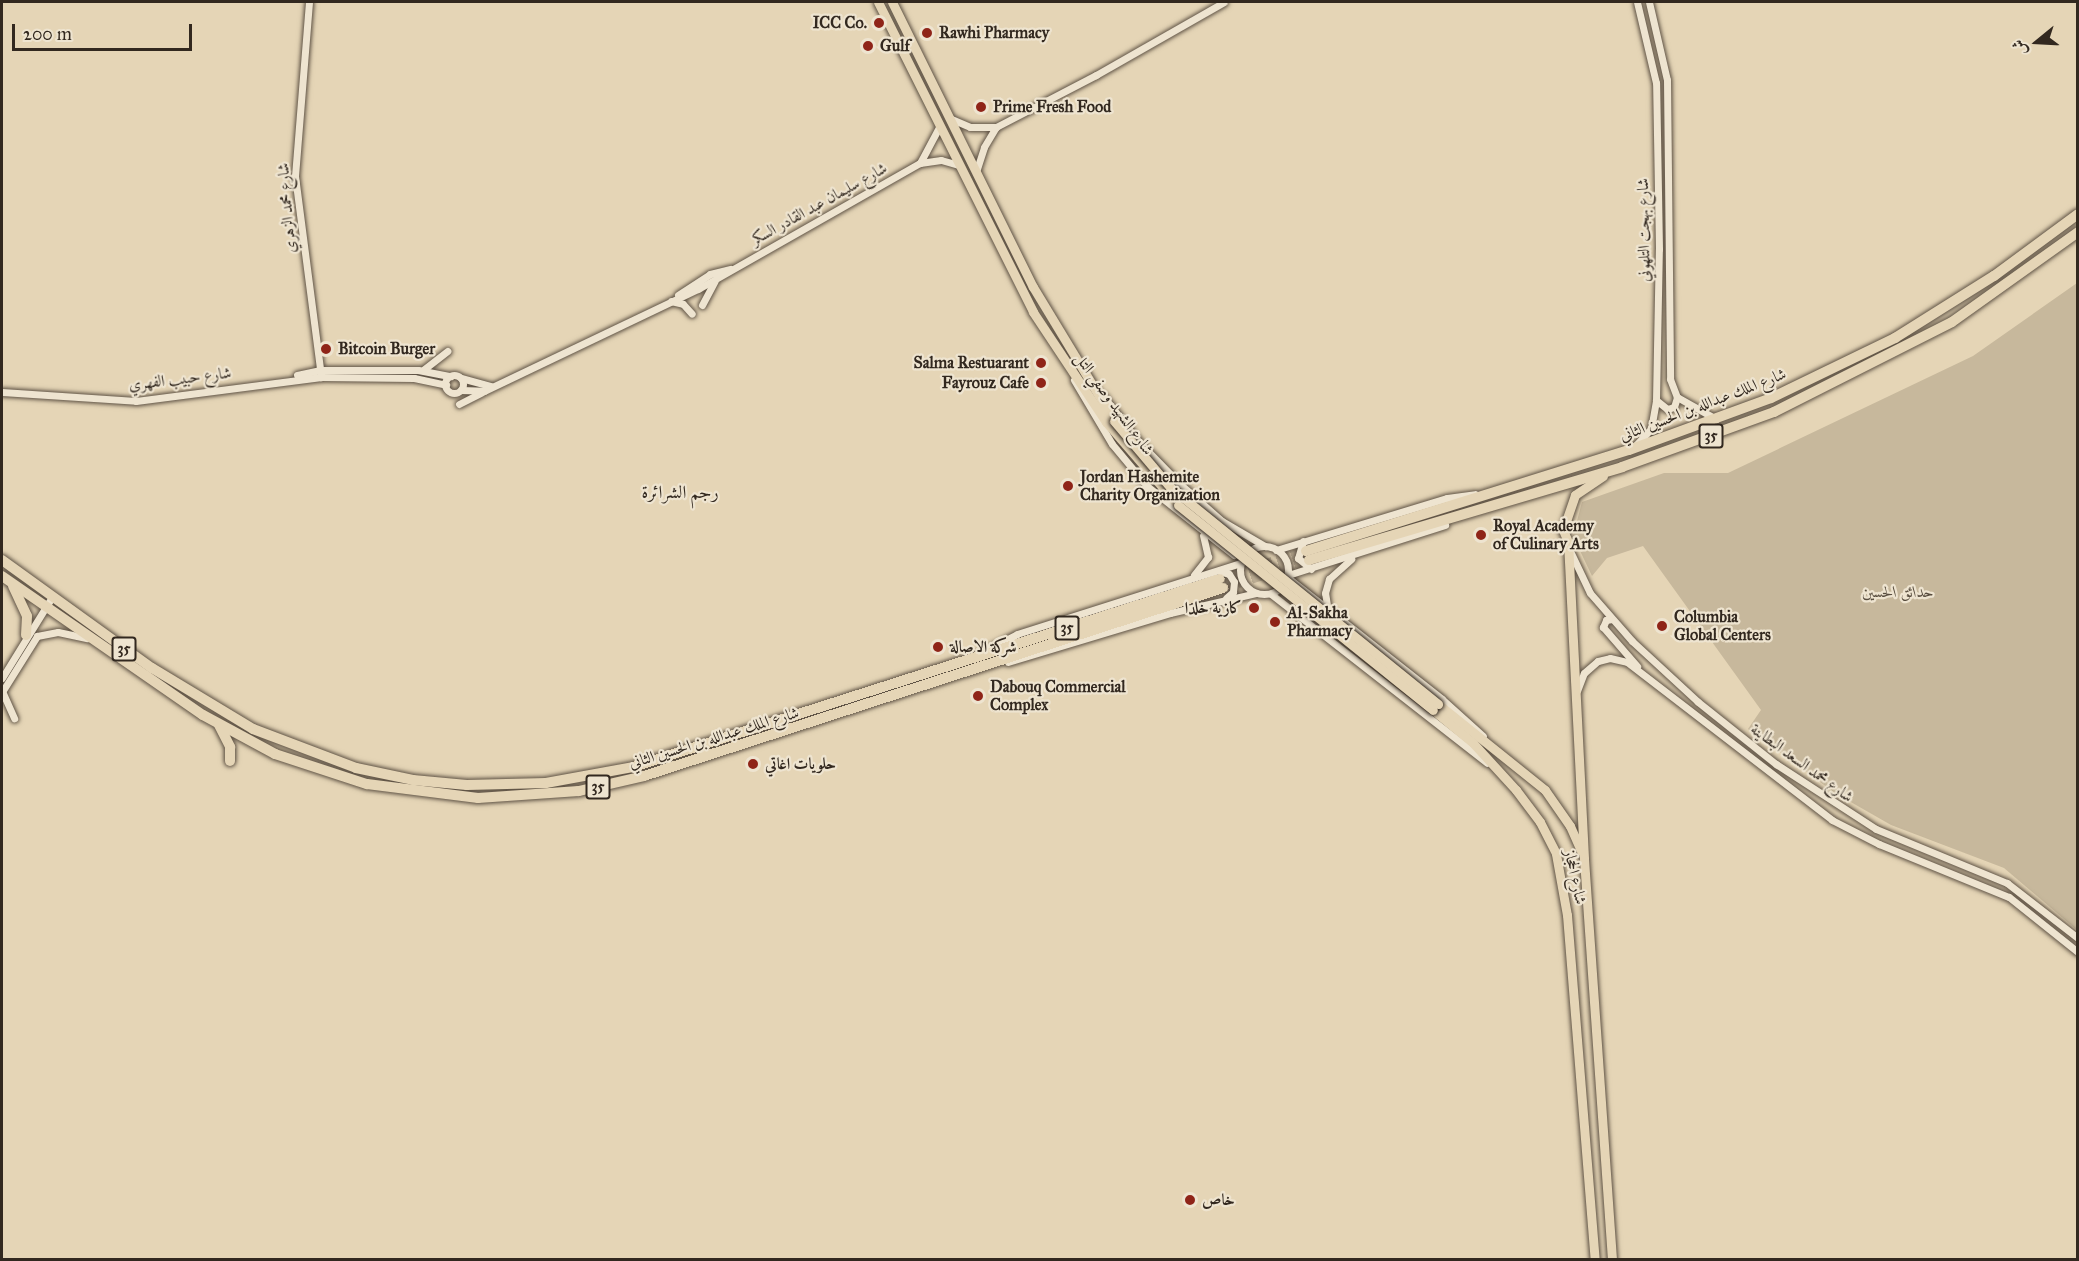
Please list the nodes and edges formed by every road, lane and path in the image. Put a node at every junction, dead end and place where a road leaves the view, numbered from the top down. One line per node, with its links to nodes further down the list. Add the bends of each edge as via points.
1 (309, 2): 24 (street, شارع محمد الزهري, via 296,176)
2 (878, 2): 9 (main road, شارع الشهيد وصفي التل)
3 (892, 2): 7 (main road, شارع الشهيد وصفي التل)
4 (1224, 2): 8 (street)
5 (1637, 2): 33 (street, شارع بهجت التلهوني, via 1658,104)
6 (1649, 2): 32 (street, شارع بهجت التلهوني, via 1667,80 1670,379)
7 (948, 118): 8 (street, via 970,127); 12 (main road, شارع الشهيد وصفي التل)
8 (996, 127): 12 (street)
9 (939, 128): 10 (street); 11 (main road, شارع الشهيد وصفي التل)
10 (920, 163): 11 (street, شارع سليمان عبد القادر السكر, via 945,160); 15 (street, شارع سليمان عبد القادر السكر)
11 (958, 165): 22 (main road, شارع الشهيد وصفي التل, via 1033,312)
12 (976, 172): 21 (main road, شارع الشهيد وصفي التل)
13 (2078, 214): 35 (highway, شارع الملك عبدالله بن الحسين الثاني / 35, via 1994,276 1879,347 1771,398)
14 (2078, 232): 38 (highway, شارع الملك عبدالله بن الحسين الثاني / 35, via 1983,302 1892,355 1774,412)
15 (730, 268): 16 (street, شارع سليمان عبد القادر السكر); 17 (street, شارع سليمان عبد القادر السكر, via 710,274)
16 (715, 281): 17 (street, شارع سليمان عبد القادر السكر); 18 (street)
17 (671, 300): 19 (street, via 683,304); 28 (street, شارع سليمان عبد القادر السكر)
18 (702, 305)
19 (692, 314)
20 (447, 351): 23 (street)
21 (1072, 355): 36 (main road, شارع الشهيد وصفي التل); 40 (street, via 1138,441)
22 (1064, 362): 36 (main road, شارع الشهيد وصفي التل); 41 (street, via 1112,444 1148,486)
23 (423, 370): 24 (street, شارع حبيب الفهري); 25 (street, شارع حبيب الفهري)
24 (320, 374): 27 (street, شارع حبيب الفهري, via 414,378); 30 (street, شارع حبيب الفهري, via 143,400)
25 (450, 376): 26 (street, شارع حبيب الفهري); 27 (street)
26 (460, 378): 28 (street); 29 (street)
27 (446, 385): 29 (street, شارع حبيب الفهري, via 453,393)
28 (491, 386): 31 (street, شارع سليمان عبد القادر السكر)
29 (461, 390): 31 (street)
30 (2, 392)
31 (484, 392): 34 (street, شارع سليمان عبد القادر السكر)
32 (1677, 397): 33 (street, via 1674,407 1667,409); 35 (street)
33 (1656, 400): 37 (street, شارع بهجت التلهوني, via 1650,429)
34 (459, 404)
35 (1716, 418): 37 (highway, شارع الملك عبدالله بن الحسين الثاني / 35)
36 (1110, 421): 71 (main road, شارع الشهيد وصفي التل, bridge, via 1170,487)
37 (1629, 450): 46 (highway, شارع الملك عبدالله بن الحسين الثاني / 35, via 1486,493)
38 (1622, 467): 39 (highway, شارع الملك عبدالله بن الحسين الثاني / 35); 43 (main road, شارع الحجاز, via 1575,495 1564,524)
39 (1491, 505): 46 (highway, شارع الملك عبدالله بن الحسين الثاني / 35); 47 (street)
40 (1222, 521): 42 (street, via 1229,538); 44 (street)
41 (1202, 533): 42 (street); 52 (street, via 1208,549 1206,561 1198,573)
42 (1212, 540): 49 (street)
43 (1568, 542): 62 (street, شارع محمد السعد البطاينة, via 1584,583); 69 (main road, شارع الحجاز)
44 (1265, 546): 45 (street); 49 (street, via 1251,550)
45 (1276, 550): 46 (street); 51 (street, via 1286,560)
46 (1307, 555): 47 (street); 51 (street)
47 (1357, 555): 60 (street, via 1329,579 1325,593)
48 (2, 560): 58 (highway, شارع الملك عبدالله بن الحسين الثاني / 35)
49 (1242, 562): 54 (street); 56 (street, via 1243,582)
50 (2, 576): 53 (highway, شارع الملك عبدالله بن الحسين الثاني / 35)
51 (1288, 576): 55 (street, شارع الحجاز); 57 (street)
52 (1184, 580): 54 (street); 65 (street, via 1017,634)
53 (11, 583): 59 (highway, شارع الملك عبدالله بن الحسين الثاني / 35); 63 (highway, via 27,616)
54 (1222, 584): 56 (street); 65 (highway, شارع الملك عبدالله بن الحسين الثاني / 35); 74 (highway, شارع الملك عبدالله بن الحسين الثاني / 35, via 696,761 591,789 534,796 464,797 367,784 283,758)
55 (1307, 591): 60 (street, شارع الحجاز); 61 (street, via 1298,593 1293,600)
56 (1256, 593): 57 (street)
57 (1270, 594): 61 (street, شارع الحجاز)
58 (52, 597): 59 (street); 65 (highway, شارع الملك عبدالله بن الحسين الثاني / 35, via 159,672 253,729 356,768 446,784 546,783 605,774)
59 (45, 608): 63 (street); 64 (highway, شارع الملك عبدالله بن الحسين الثاني / 35)
60 (1328, 608): 75 (street, شارع الحجاز, via 1462,715)
61 (1299, 615): 77 (street, شارع الحجاز)
62 (1612, 619): 66 (street, via 1606,620 1603,627); 70 (street, شارع محمد السعد البطاينة)
63 (26, 635): 67 (street)
64 (90, 638): 68 (street, via 58,632 37,636); 74 (highway, شارع الملك عبدالله بن الحسين الثاني / 35)
65 (972, 658)
66 (1639, 669): 69 (street, شارع محمد السعد البطاينة, via 1617,658 1598,661 1584,673); 72 (street, شارع محمد السعد البطاينة)
67 (2, 678)
68 (2, 692): 73 (street)
69 (1574, 699): 78 (main road, شارع الحجاز)
70 (1698, 702): 72 (street); 79 (street, شارع محمد السعد البطاينة, via 1835,805 1903,842 2007,883)
71 (1436, 707): 75 (main road, شارع الشهيد وصفي التل); 77 (main road, شارع الشهيد وصفي التل)
72 (1689, 712): 80 (street, شارع محمد السعد البطاينة, via 1832,820 1879,844 2009,897)
73 (14, 718)
74 (219, 725): 76 (highway, via 229,744)
75 (1490, 745): 78 (main road, شارع الحجاز, via 1545,790 1570,826)
76 (230, 761)
77 (1500, 774): 81 (main road, شارع الحجاز, via 1540,822 1556,854 1563,882)
78 (1584, 859): 82 (main road, شارع الحجاز)
79 (2078, 938)
80 (2078, 952)
81 (1595, 1260)
82 (1612, 1260)

